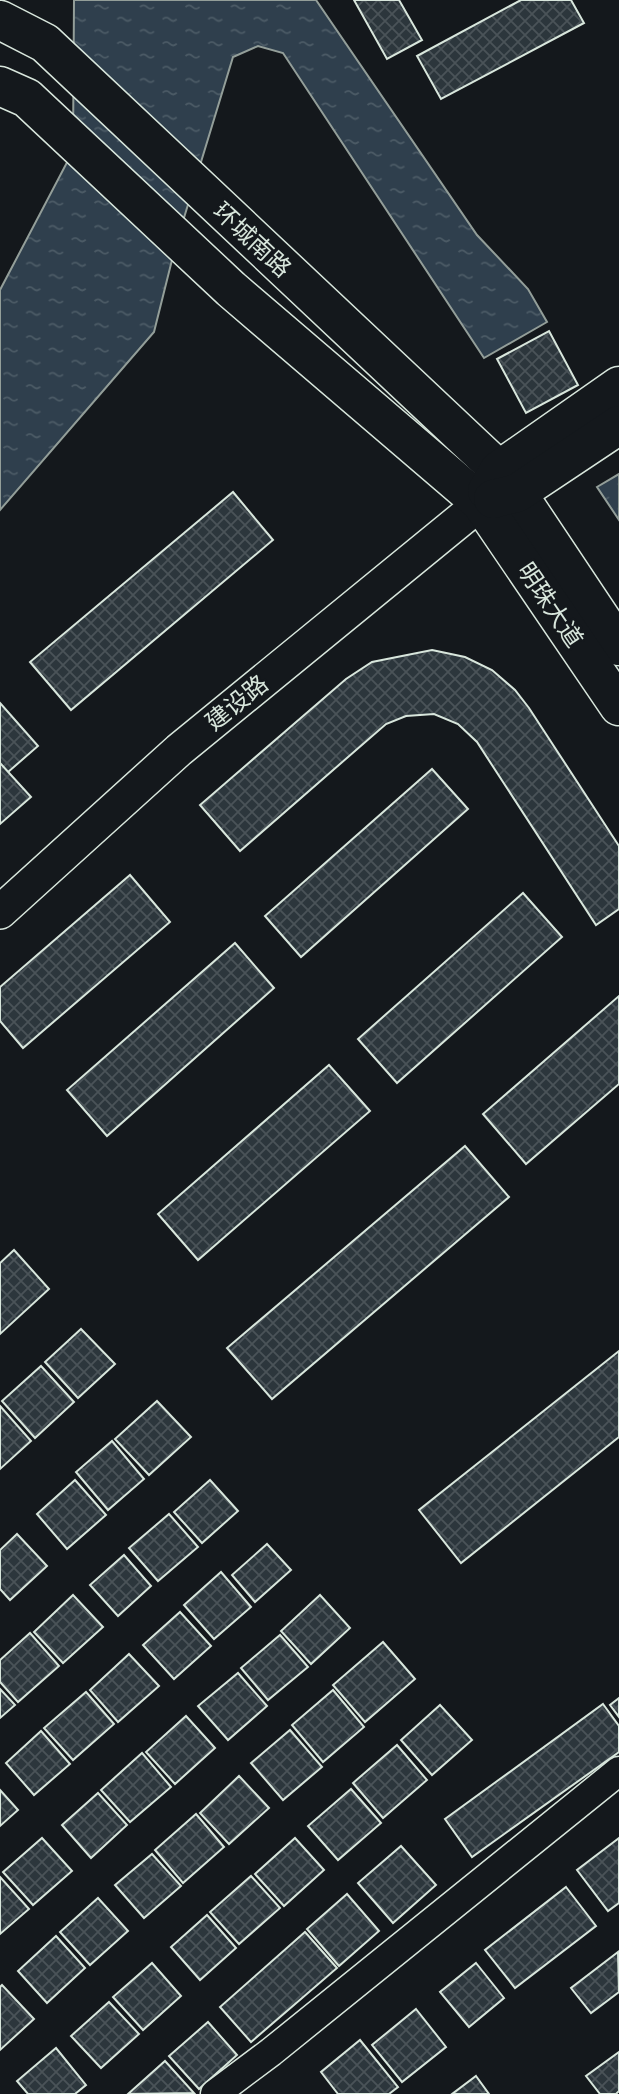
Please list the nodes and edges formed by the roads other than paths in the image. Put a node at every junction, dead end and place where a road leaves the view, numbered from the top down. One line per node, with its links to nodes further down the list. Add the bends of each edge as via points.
1 (0, 20): 5 (main road, 环城南路, via 45,43 251,239)
2 (13, 92): 5 (main road, 环城南路, via 231,289)
3 (619, 386): 5 (main road, 建设路)
4 (619, 425): 5 (main road, 建设路)
5 (499, 489): 6 (main road, 明珠大道); 7 (main road, 明珠大道); 8 (street, 建设路, via 179,750)
6 (619, 646)
7 (619, 706)
8 (0, 912)
9 (619, 1771): 10 (street)
10 (215, 2094)

